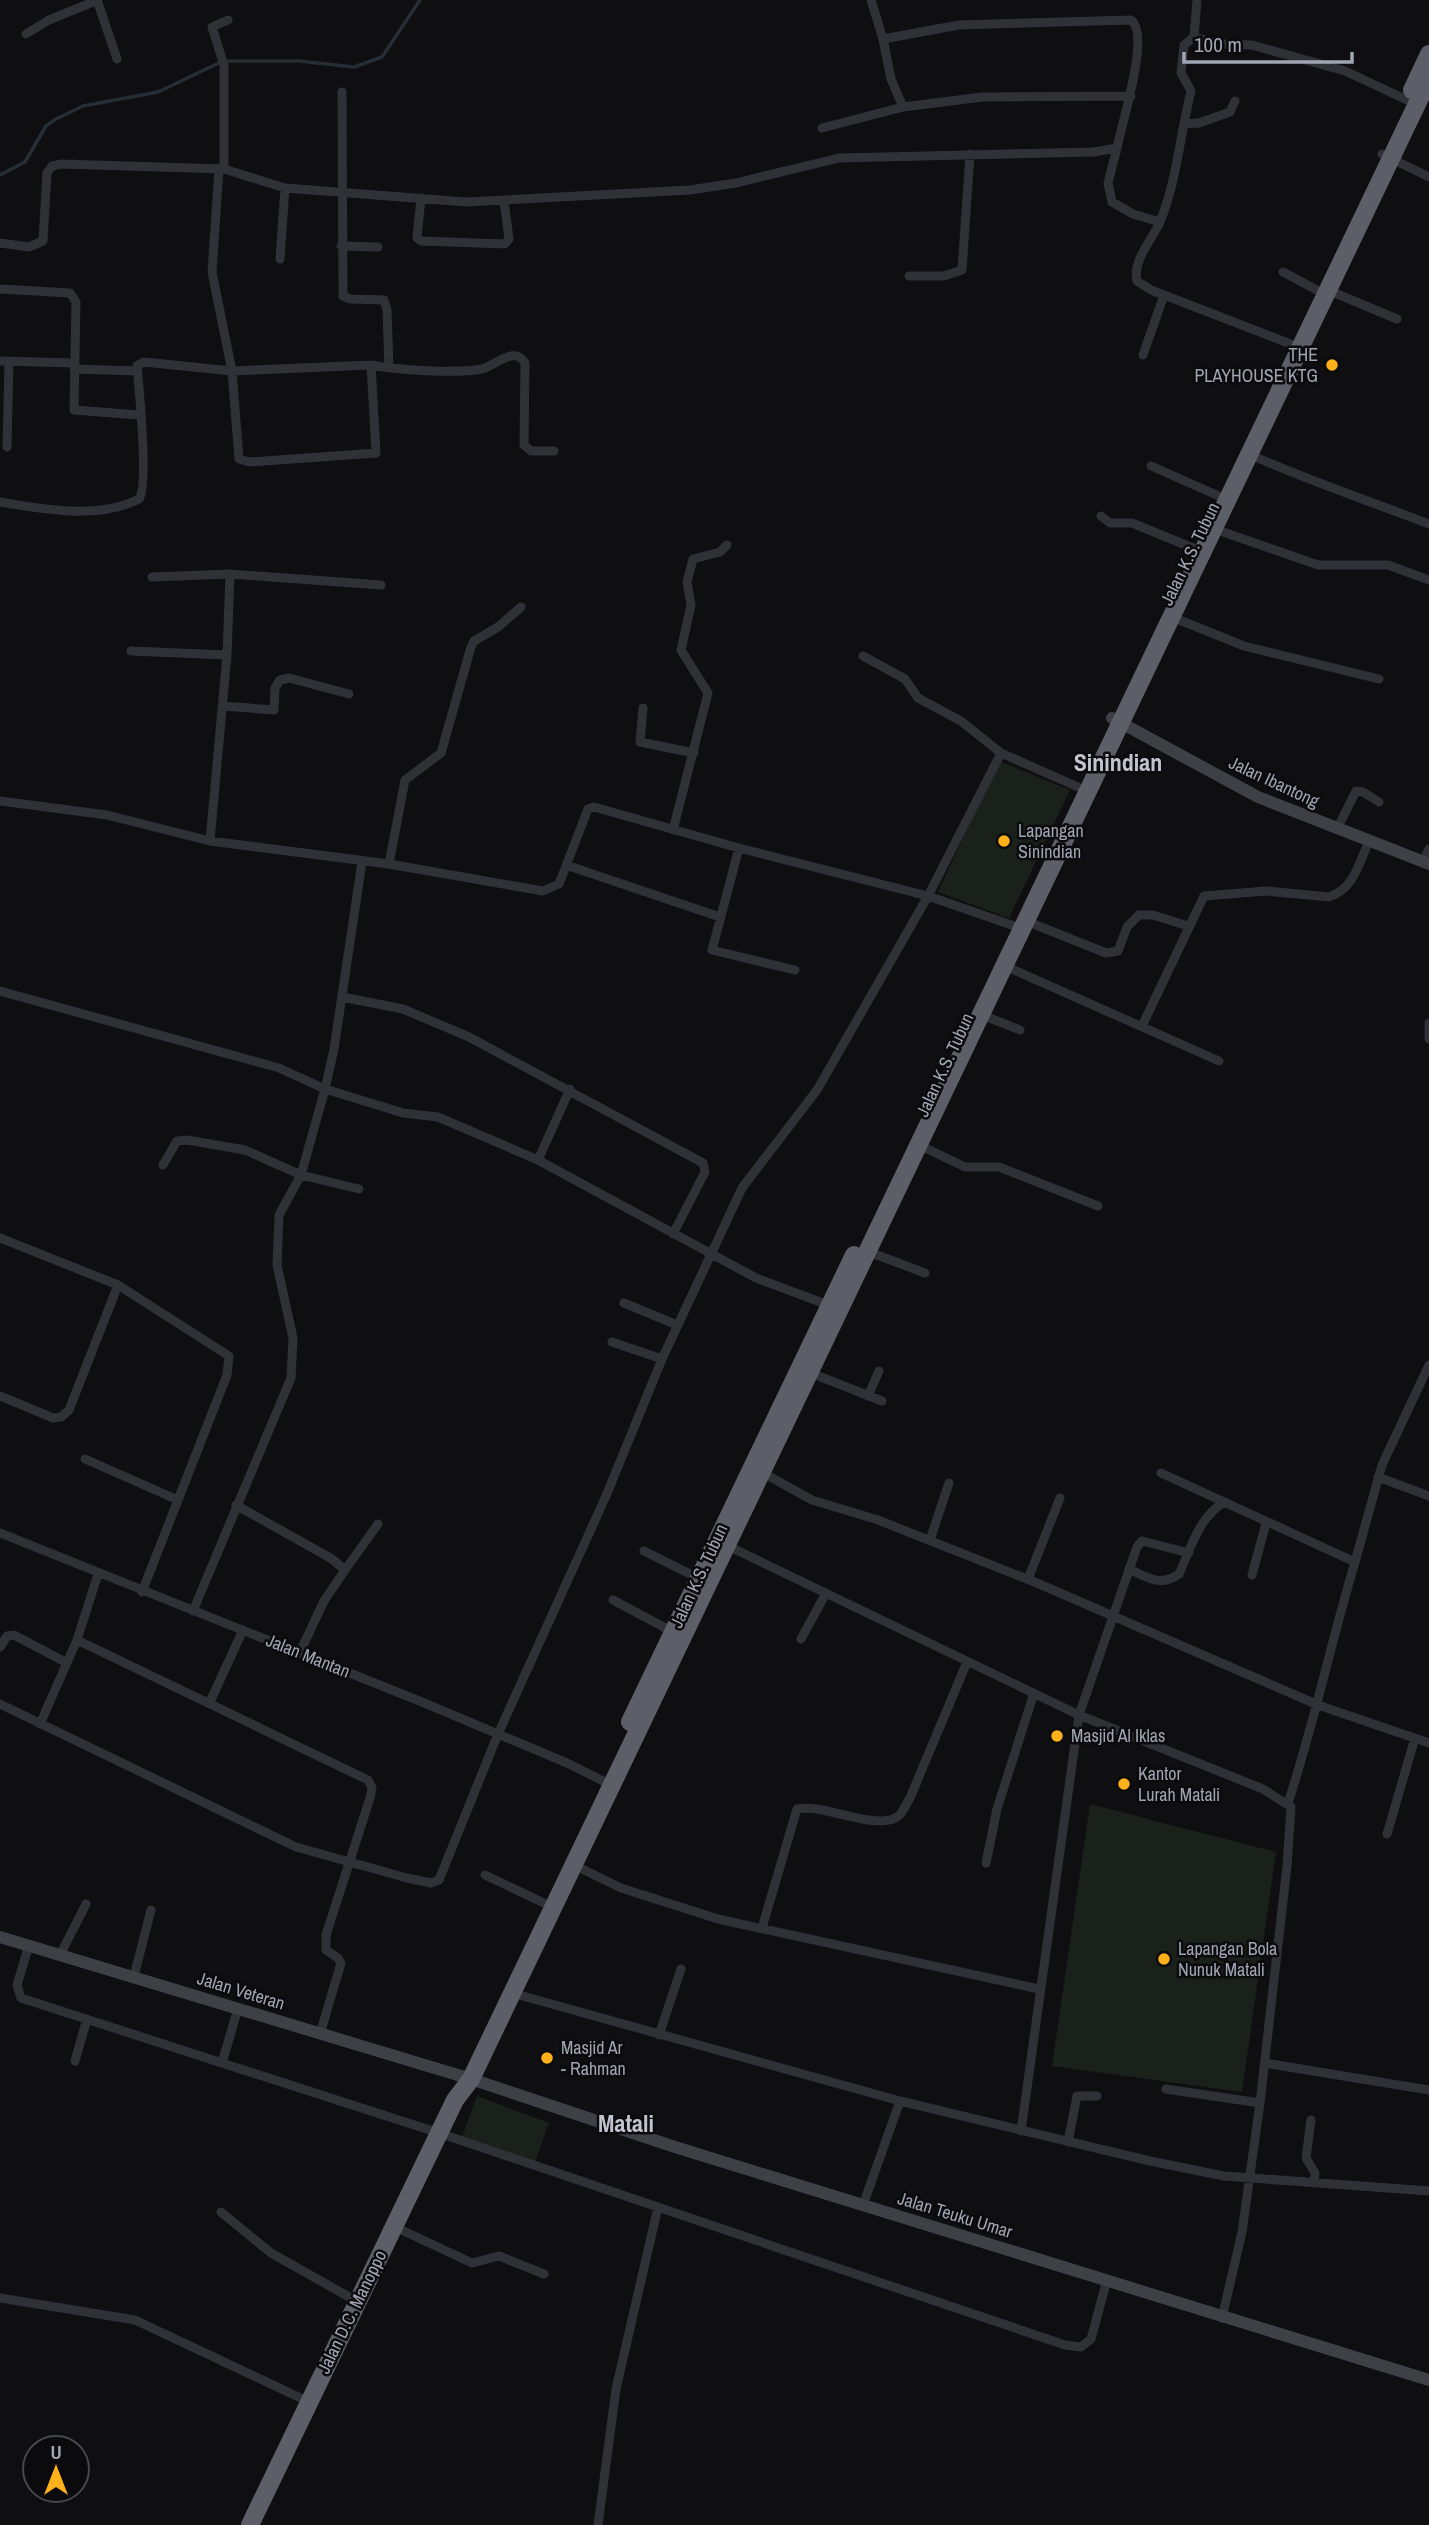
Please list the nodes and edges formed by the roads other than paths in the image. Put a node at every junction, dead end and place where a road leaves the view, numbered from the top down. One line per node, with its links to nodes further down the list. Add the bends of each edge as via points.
1 (97, 0): 5 (street); 9 (street)
2 (871, 0): 7 (street)
3 (1197, 0): 6 (street)
4 (228, 20): 21 (street, via 212,27 223,65)
5 (26, 34)
6 (1194, 37): 13 (street, via 1252,45 1345,71); 16 (street, via 1186,40 1181,61 1183,80 1191,91)
7 (883, 39): 12 (street, via 959,25 1131,20 1136,23 1138,39); 15 (street, via 891,79)
8 (1429, 54): 13 (highway, Jalan K.S. Tubun)
9 (117, 59)
10 (1429, 79): 13 (highway, Jalan K.S. Tubun)
11 (342, 92): 24 (street)
12 (1131, 96): 15 (street, via 982,97); 18 (street)
13 (1419, 100): 20 (highway, Jalan K.S. Tubun)
14 (1234, 101): 16 (street, via 1230,112)
15 (903, 107): 17 (street)
16 (1184, 124): 27 (street)
17 (822, 128)
18 (1117, 148): 19 (street); 27 (street, via 1108,183 1112,202)
19 (970, 154): 26 (street, via 839,158 690,190); 33 (street, via 962,270 944,276)
20 (1387, 157): 22 (street); 35 (highway, Jalan K.S. Tubun)
21 (222, 169): 23 (street); 28 (street, via 56,164 47,173 43,241 29,247); 45 (street, via 212,272)
22 (1429, 177)
23 (285, 188): 24 (street); 31 (street)
24 (341, 192): 25 (street); 29 (street)
25 (421, 198): 26 (street); 26 (street, via 417,238 421,241 505,244 509,239)
26 (503, 201)
27 (1160, 222): 36 (street, via 1136,276 1142,286)
28 (0, 243)
29 (341, 246): 30 (street); 43 (street, via 343,296 380,299 386,304)
30 (378, 247)
31 (280, 259)
32 (1283, 272): 35 (street)
33 (909, 276)
34 (0, 289): 42 (street, via 63,292 74,297)
35 (1323, 290): 37 (street); 38 (highway, Jalan K.S. Tubun)
36 (1164, 295): 38 (street); 39 (street)
37 (1397, 319)
38 (1297, 346): 49 (highway, Jalan K.S. Tubun); 51 (highway, Jalan K.S. Tubun)
39 (1143, 355)
40 (5, 361): 42 (street); 47 (street)
41 (371, 365): 43 (street); 45 (street); 45 (street, via 376,453 248,462 239,459)
42 (74, 366): 44 (street); 46 (street, via 76,412)
43 (389, 368): 48 (street, via 483,369 504,357 521,358 525,363 524,445 531,451)
44 (137, 371): 45 (street, via 139,363 161,361); 46 (street)
45 (232, 371)
46 (139, 415): 52 (street, via 145,465 139,499 109,509 85,510 46,510)
47 (7, 447)
48 (554, 451)
49 (1251, 454): 54 (street, via 1313,483); 55 (highway, Jalan K.S. Tubun)
50 (1151, 466): 51 (street)
51 (1219, 496): 55 (highway, Jalan K.S. Tubun)
52 (0, 502)
53 (1101, 516): 57 (street, via 1110,523 1132,523)
54 (1429, 524)
55 (1208, 527): 57 (highway, Jalan K.S. Tubun); 60 (street, via 1318,565 1388,565)
56 (727, 545): 72 (street, via 720,552 693,559 687,582 691,606 681,650 708,693)
57 (1193, 558): 63 (highway, Jalan K.S. Tubun); 71 (highway, Jalan K.S. Tubun)
58 (230, 574): 59 (street); 61 (street); 65 (street)
59 (152, 577)
60 (1429, 580)
61 (381, 585)
62 (521, 607): 85 (street, via 498,628 474,641 442,753 405,780)
63 (1171, 617): 67 (street, via 1244,646); 71 (highway, Jalan K.S. Tubun)
64 (131, 651): 65 (street)
65 (227, 655): 69 (street)
66 (863, 656): 73 (street, via 905,679 918,698 961,721)
67 (1379, 679)
68 (349, 694): 69 (street, via 289,678 280,680 275,688 274,710)
69 (223, 706): 79 (street)
70 (643, 708): 72 (street, via 640,743)
71 (1116, 721): 74 (highway, Jalan K.S. Tubun); 77 (street, Jalan Ibantong, via 1258,797); 89 (highway, Jalan K.S. Tubun)
72 (694, 753): 78 (street)
73 (1000, 753): 74 (street); 87 (street)
74 (1079, 787): 89 (highway, Jalan K.S. Tubun)
75 (0, 801): 79 (street, via 107,815)
76 (1379, 802): 77 (street, via 1356,791)
77 (1337, 829): 80 (street, Jalan Ibantong)
78 (673, 830): 81 (street); 86 (street, via 616,811 588,809)
79 (210, 841): 83 (street)
80 (1369, 841): 84 (street, Jalan Ibantong); 90 (street, via 1352,881 1339,894 1211,894 1200,900)
81 (739, 848): 87 (street); 88 (street)
82 (1429, 849): 84 (street)
83 (362, 862): 85 (street); 94 (street)
84 (1426, 862)
85 (389, 864): 86 (street, via 543,891 559,884)
86 (569, 866): 88 (street)
87 (928, 896): 89 (street); 112 (street, via 817,1090 742,1188)
88 (720, 917): 92 (street, via 712,950)
89 (1020, 925): 90 (street, via 1107,953 1118,951 1127,927 1139,915); 91 (highway, Jalan K.S. Tubun); 116 (highway, Jalan K.S. Tubun)
90 (1188, 926): 97 (street)
91 (1005, 966): 95 (highway, Jalan K.S. Tubun); 97 (street)
92 (795, 970)
93 (0, 991): 101 (street, via 279,1068)
94 (342, 997): 101 (street); 102 (street, via 420,1015)
95 (982, 1015): 98 (street); 103 (highway, Jalan K.S. Tubun)
96 (1429, 1023): 99 (street)
97 (1142, 1026): 100 (street)
98 (1020, 1030)
99 (1429, 1039)
100 (1219, 1061)
101 (325, 1089): 104 (street, via 403,1112 438,1116); 106 (street)
102 (570, 1089): 104 (street); 109 (street, via 705,1164)
103 (919, 1145): 108 (street, via 965,1167 999,1167); 111 (highway, Jalan K.S. Tubun)
104 (538, 1160): 109 (street)
105 (163, 1165): 106 (street, via 177,1141 187,1140 245,1150)
106 (301, 1175): 107 (street); 135 (street, via 279,1214 277,1234 278,1275 290,1320 293,1369)
107 (359, 1189)
108 (1098, 1206)
109 (673, 1234): 112 (street)
110 (0, 1238): 114 (street)
111 (869, 1252): 113 (street); 116 (highway, Jalan K.S. Tubun)
112 (709, 1255): 116 (street); 117 (street)
113 (925, 1273)
114 (118, 1285): 123 (street, via 69,1410 53,1418); 133 (street, via 229,1356 227,1375)
115 (624, 1303): 117 (street)
116 (836, 1308): 122 (highway, Jalan K.S. Tubun); 148 (highway, Jalan K.S. Tubun)
117 (677, 1325): 119 (street)
118 (612, 1342): 119 (street)
119 (662, 1359): 169 (street, via 606,1496)
120 (1429, 1365): 129 (street)
121 (879, 1371): 124 (street)
122 (811, 1373): 124 (street); 127 (highway, Jalan K.S. Tubun)
123 (0, 1396)
124 (868, 1396): 125 (street)
125 (882, 1401)
126 (85, 1459): 133 (street)
127 (763, 1473): 139 (street, via 813,1500); 140 (highway, Jalan K.S. Tubun)
128 (1161, 1473): 134 (street)
129 (1378, 1477): 131 (street); 143 (street)
130 (949, 1483): 139 (street)
131 (1429, 1496)
132 (1060, 1498): 149 (street)
133 (178, 1500): 150 (street)
134 (1225, 1502): 136 (street); 142 (street, via 1202,1522)
135 (236, 1505): 145 (street); 153 (street)
136 (1266, 1523): 143 (street); 147 (street)
137 (379, 1524): 145 (street)
138 (2, 1537): 146 (street, Jalan Mantan)
139 (930, 1540): 149 (street)
140 (728, 1546): 151 (street); 172 (highway, Jalan K.S. Tubun)
141 (644, 1551): 148 (street)
142 (1189, 1553): 144 (street, via 1179,1574 1164,1581); 144 (street, via 1142,1541)
143 (1354, 1562): 166 (street)
144 (1129, 1569): 154 (street)
145 (345, 1570): 160 (street)
146 (97, 1574): 150 (street, Jalan Mantan); 158 (street)
147 (1252, 1575)
148 (698, 1578): 156 (highway, Jalan K.S. Tubun)
149 (1028, 1579): 154 (street)
150 (142, 1592): 153 (street, Jalan Mantan)
151 (826, 1593): 157 (street); 161 (street)
152 (613, 1600): 156 (street)
153 (193, 1611): 155 (street, Jalan Mantan)
154 (1112, 1616): 166 (street); 167 (street)
155 (243, 1630): 160 (street, Jalan Mantan); 165 (street)
156 (673, 1632): 172 (highway, Jalan K.S. Tubun)
157 (801, 1639)
158 (77, 1640): 162 (street); 165 (street)
159 (0, 1647): 162 (street, via 7,1636 14,1635)
160 (300, 1652): 169 (street, Jalan Mantan)
161 (967, 1662): 163 (street); 182 (street, via 899,1816 885,1821 797,1809)
162 (67, 1663): 168 (street)
163 (1034, 1693): 167 (street); 176 (street, via 997,1809)
164 (0, 1704): 168 (street)
165 (209, 1704): 175 (street, via 368,1780 370,1798)
166 (1318, 1705): 170 (street); 173 (street)
167 (1079, 1715): 173 (street); 188 (street)
168 (40, 1724): 175 (street, via 279,1840)
169 (498, 1734): 172 (street, Jalan Mantan); 175 (street, via 439,1881 419,1881)
170 (1415, 1738): 171 (street); 174 (street)
171 (1429, 1743)
172 (608, 1784): 177 (highway, Jalan K.S. Tubun); 179 (highway, Jalan K.S. Tubun)
173 (1288, 1803): 196 (street, via 1292,1811 1290,1841)
174 (1387, 1834)
175 (348, 1863): 192 (street, via 325,1943 326,1950 341,1963)
176 (986, 1863)
177 (574, 1866): 182 (street, via 670,1906); 189 (highway, Jalan K.S. Tubun)
178 (485, 1875): 179 (street)
179 (544, 1903): 197 (highway, Jalan K.S. Tubun)
180 (86, 1904): 185 (street)
181 (151, 1910): 187 (street)
182 (762, 1928): 188 (street)
183 (0, 1937): 184 (street, Jalan Veteran)
184 (29, 1945): 185 (street, Jalan Veteran); 191 (street, via 18,1995)
185 (60, 1955): 187 (street, Jalan Veteran)
186 (681, 1969): 193 (street)
187 (134, 1976): 190 (street, Jalan Veteran)
188 (1039, 1989): 204 (street)
189 (512, 1993): 193 (street); 197 (highway, Jalan K.S. Tubun)
190 (239, 2008): 192 (street, Jalan Veteran); 195 (street)
191 (87, 2019): 194 (street); 195 (street)
192 (320, 2034): 197 (street, Jalan Veteran)
193 (659, 2035): 201 (street)
194 (75, 2061)
195 (222, 2063): 205 (street)
196 (1265, 2063): 199 (street); 202 (street)
197 (466, 2078): 205 (highway, Jalan D.C. Manoppo); 210 (street, Jalan Teuku Umar)
198 (1166, 2089): 202 (street)
199 (1429, 2090)
200 (1097, 2096): 206 (street, via 1077,2096)
201 (900, 2101): 204 (street); 210 (street)
202 (1260, 2103): 207 (street)
203 (1311, 2120): 208 (street, via 1306,2158 1315,2173)
204 (1021, 2131): 206 (street)
205 (439, 2133): 211 (street); 213 (highway, Jalan D.C. Manoppo)
206 (1068, 2142): 207 (street)
207 (1249, 2178): 208 (street); 218 (street)
208 (1314, 2182): 209 (street)
209 (1429, 2191)
210 (863, 2205): 215 (street, Jalan Teuku Umar)
211 (657, 2207): 215 (street, via 1074,2347 1091,2339); 222 (street, via 626,2336)
212 (221, 2212): 216 (street, via 271,2253)
213 (393, 2226): 214 (street, via 472,2263 499,2256); 216 (highway, Jalan D.C. Manoppo)
214 (544, 2274)
215 (1107, 2280): 218 (street, Jalan Teuku Umar)
216 (365, 2287): 220 (highway, Jalan D.C. Manoppo)
217 (0, 2298): 220 (street, via 135,2320)
218 (1222, 2318): 219 (street, Jalan Teuku Umar)
219 (1429, 2380)
220 (309, 2402): 221 (highway, Jalan D.C. Manoppo)
221 (250, 2525)
222 (597, 2525)

